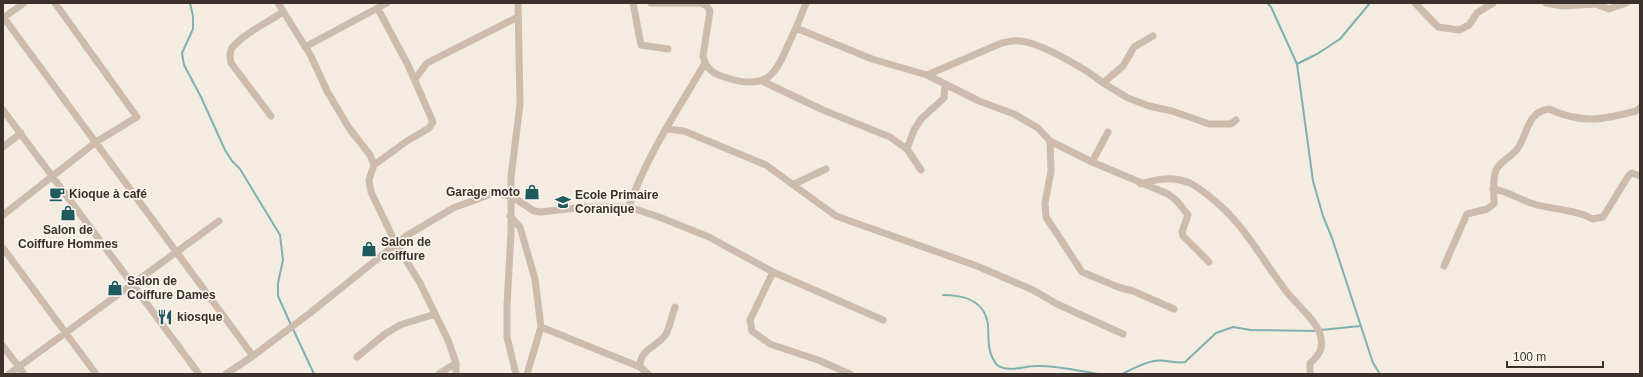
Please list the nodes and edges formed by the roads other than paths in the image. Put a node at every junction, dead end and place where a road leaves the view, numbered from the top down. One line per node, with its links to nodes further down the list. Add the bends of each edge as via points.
1 (24, 3): 16 (street)
2 (55, 3): 35 (street, via 137,117)
3 (278, 3): 14 (street)
4 (387, 3): 13 (street)
5 (518, 3): 15 (street)
6 (633, 3): 20 (street, via 640,45)
7 (651, 3): 21 (street, via 700,3 707,6 710,11 703,56)
8 (806, 3): 17 (street)
9 (1415, 3): 10 (street, via 1438,27 1459,30 1469,25 1477,12)
10 (1493, 3)
11 (1546, 3): 12 (street, via 1562,6 1596,4 1609,9)
12 (1626, 3)
13 (378, 9): 19 (street); 23 (street)
14 (283, 12): 19 (street); 29 (street, via 240,40 229,55 231,63)
15 (518, 17): 23 (street, via 427,62); 47 (street, via 520,104)
16 (3, 18): 35 (street)
17 (796, 28): 22 (street, via 872,59); 24 (street, via 774,72)
18 (1153, 36): 25 (street, via 1134,47 1123,66)
19 (305, 47): 39 (street, via 348,128 370,155)
20 (668, 49)
21 (705, 63): 24 (street, via 715,74 744,83); 31 (street)
22 (927, 75): 25 (street, via 997,45 1021,41 1045,49); 26 (street)
23 (415, 79): 39 (street, via 432,125)
24 (762, 81): 37 (street, via 823,110 890,136)
25 (1103, 82): 30 (street, via 1135,101 1209,124 1230,124)
26 (945, 84): 34 (street, via 1024,119 1038,128); 37 (street, via 944,98 921,119)
27 (1640, 108): 46 (street, via 1601,120 1580,120 1549,109 1543,110 1531,120 1517,149 1500,163)
28 (3, 110): 33 (street)
29 (271, 116)
30 (1236, 120)
31 (667, 129): 44 (street, via 684,131 744,154); 48 (street, via 640,179)
32 (1108, 132): 38 (street)
33 (21, 133): 36 (street); 42 (street)
34 (1050, 141): 38 (street); 60 (street, via 1052,171 1045,203 1046,218 1079,268 1087,275)
35 (96, 142): 42 (street); 54 (street)
36 (3, 147)
37 (907, 149): 41 (street)
38 (1092, 162): 45 (street)
39 (374, 164): 52 (street, via 369,186)
40 (826, 169): 44 (street)
41 (920, 170)
42 (53, 176): 49 (street); 58 (street)
43 (1640, 176): 46 (street, via 1629,174 1603,217 1593,219 1586,215 1533,204)
44 (794, 184): 65 (street, via 836,216 977,266)
45 (1141, 184): 55 (street, via 1168,194 1177,201 1188,215 1183,236); 83 (street, via 1165,178 1182,180 1198,188 1232,215 1286,292 1317,329 1321,338 1321,350 1317,358 1310,363)
46 (1493, 189): 56 (street, via 1494,204 1487,209 1467,214)
47 (511, 196): 48 (street, via 534,211 541,212 585,207); 50 (street); 52 (street, via 494,193 478,198 438,216)
48 (629, 207): 57 (street, via 709,237)
49 (3, 215)
50 (510, 216): 63 (street, via 520,227 535,279); 79 (street, via 507,337)
51 (219, 221): 54 (street)
52 (396, 244): 61 (street); 67 (street)
53 (3, 248): 64 (street)
54 (176, 251): 58 (street); 67 (street)
55 (1209, 262)
56 (1444, 266)
57 (773, 272): 62 (street); 82 (street, via 750,320 752,331 770,344)
58 (132, 283): 64 (street); 75 (street)
59 (674, 307): 71 (street, via 667,333 642,354)
60 (1174, 309)
61 (435, 314): 68 (street, via 400,325); 69 (street)
62 (883, 320)
63 (541, 327): 71 (street); 80 (street)
64 (65, 332): 70 (street); 74 (street)
65 (1123, 334)
66 (3, 346): 70 (street)
67 (253, 356): 76 (street)
68 (357, 357)
69 (456, 362): 77 (street); 78 (street)
70 (19, 366): 72 (street); 73 (street)
71 (640, 367): 81 (street)
72 (9, 374)
73 (24, 374)
74 (96, 374)
75 (199, 374)
76 (226, 374)
77 (439, 374)
78 (456, 374)
79 (516, 374)
80 (527, 374)
81 (648, 374)
82 (850, 374)
83 (1310, 374)

